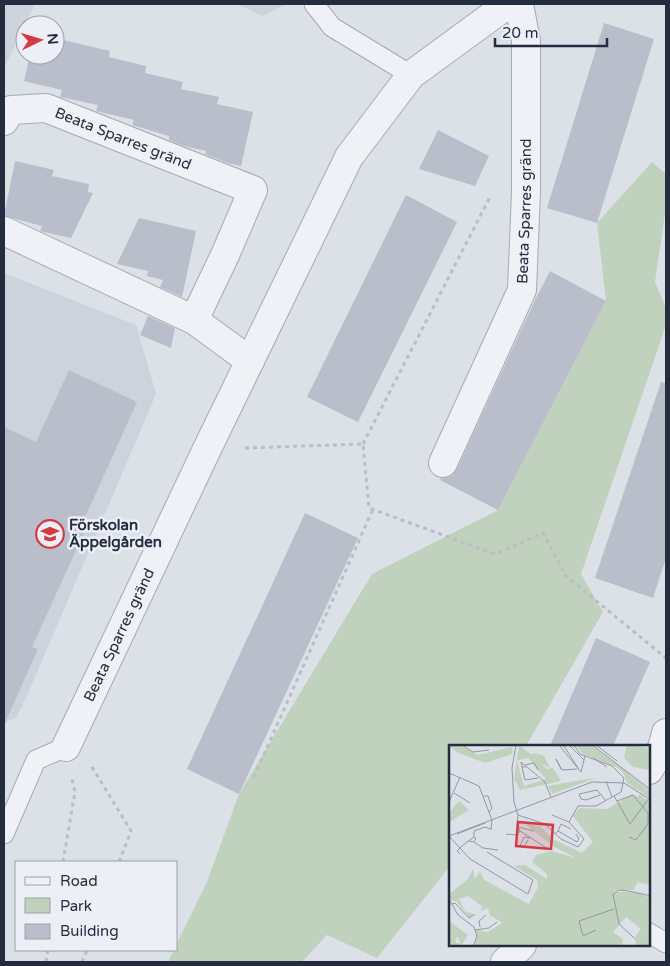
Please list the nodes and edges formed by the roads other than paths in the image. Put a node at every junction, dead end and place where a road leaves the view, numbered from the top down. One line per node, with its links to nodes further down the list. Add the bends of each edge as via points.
1 (314, 4): 4 (lane, via 332,27)
2 (508, 4): 4 (street, Beata Sparres gränd)
3 (519, 4): 9 (street, Beata Sparres gränd, via 526,41 522,290)
4 (411, 76): 8 (street, Beata Sparres gränd, via 350,157)
5 (4, 121): 7 (street, Beata Sparres gränd, via 11,110 46,108 253,190)
6 (4, 231): 7 (street)
7 (194, 320): 8 (street)
8 (250, 361): 11 (street, Beata Sparres gränd)
9 (443, 463)
10 (666, 733): 12 (street, via 662,748)
11 (69, 741): 13 (lane, via 36,760)
12 (650, 768)
13 (4, 834)
14 (650, 933): 15 (lane)
15 (666, 943)
16 (521, 946): 17 (street)
17 (505, 962)

